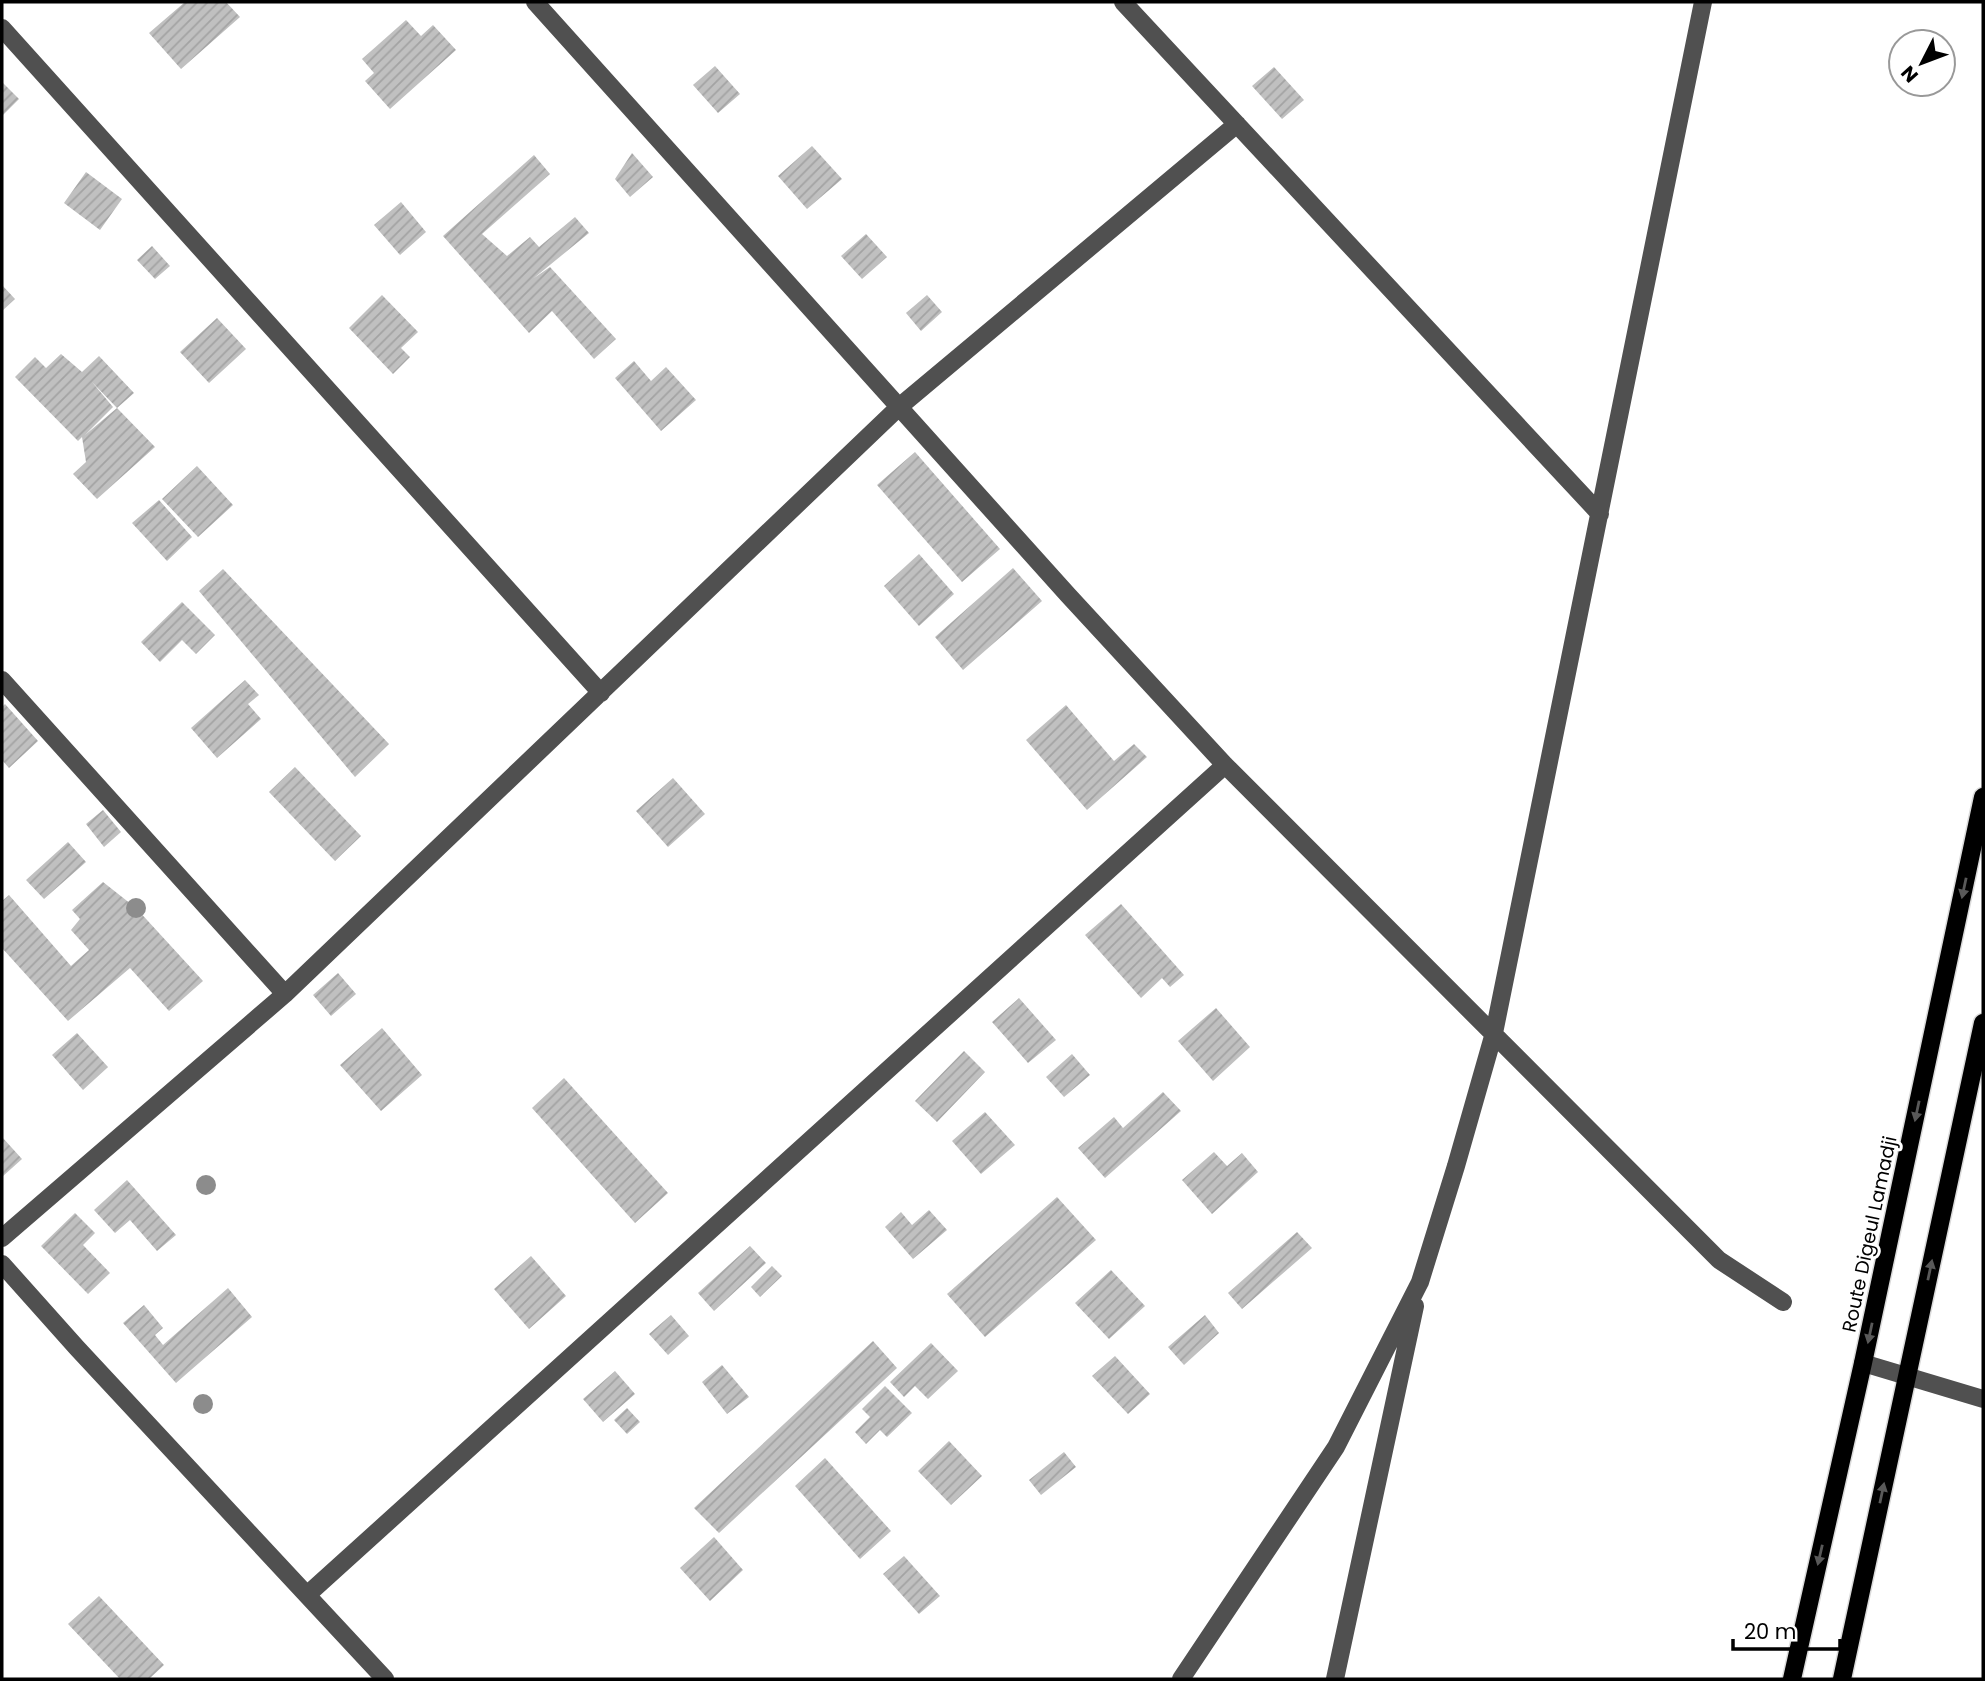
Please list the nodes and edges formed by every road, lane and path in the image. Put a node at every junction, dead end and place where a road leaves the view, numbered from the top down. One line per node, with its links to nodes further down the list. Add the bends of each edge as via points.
1 (535, 2): 6 (street)
2 (1123, 2): 5 (street)
3 (1703, 2): 7 (street)
4 (2, 28): 9 (street)
5 (1237, 124): 6 (street); 7 (street)
6 (899, 407): 9 (street); 10 (street)
7 (1600, 514): 14 (street)
8 (2, 680): 12 (street)
9 (601, 693): 12 (street)
10 (1225, 765): 14 (street); 22 (street)
11 (1983, 797): 19 (main road, Route Digeul Lamadji, one-way to 19)
12 (285, 994): 15 (street)
13 (1983, 1024): 20 (main road, one-way to 13)
14 (1494, 1033): 17 (street); 18 (street, via 1719,1260)
15 (2, 1238)
16 (2, 1264): 22 (street)
17 (1420, 1282): 24 (street, via 1336,1447); 25 (street)
18 (1783, 1302)
19 (1863, 1363): 20 (street); 26 (main road, Route Digeul Lamadji, one-way to 26)
20 (1907, 1376): 21 (street); 27 (main road, one-way to 20)
21 (1983, 1399)
22 (307, 1595): 23 (street)
23 (385, 1679)
24 (1181, 1679)
25 (1335, 1679)
26 (1792, 1679)
27 (1842, 1679)

